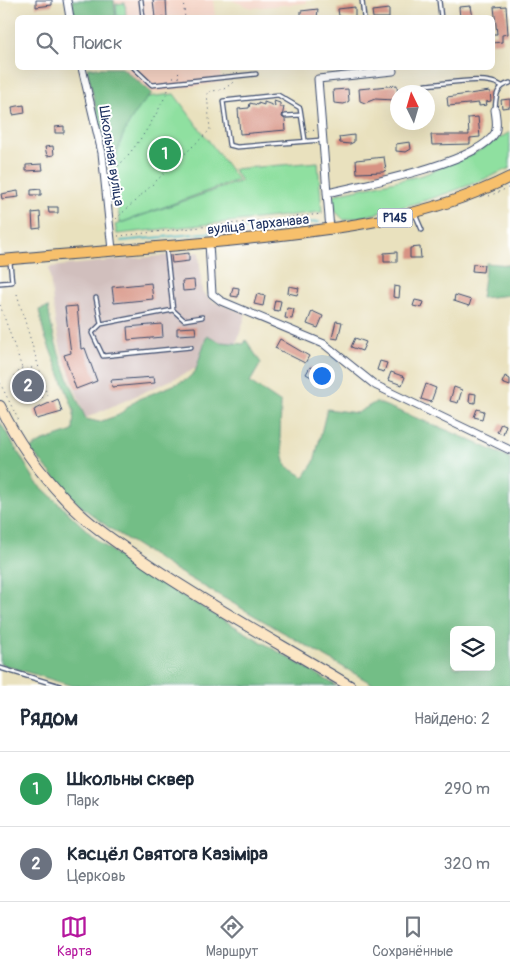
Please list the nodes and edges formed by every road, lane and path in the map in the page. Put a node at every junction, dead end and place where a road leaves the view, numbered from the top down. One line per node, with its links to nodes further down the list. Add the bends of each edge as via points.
1 (67, 0): 6 (street)
2 (141, 0): 7 (lane)
3 (184, 0): 8 (path)
4 (362, 0): 9 (lane)
5 (439, 0): 10 (lane)
6 (70, 15)
7 (143, 15)
8 (185, 15)
9 (364, 15)
10 (441, 15)
11 (83, 70): 29 (street, Школьная вуліца, via 96,122)
12 (136, 70): 17 (lane, via 152,85)
13 (178, 70): 17 (path, via 179,77 172,77)
14 (393, 71): 24 (street, via 318,79)
15 (256, 74): 17 (lane)
16 (237, 78): 33 (path, via 224,89 207,92 210,130 117,216)
17 (170, 84): 29 (path, via 162,104 140,136 122,162)
18 (510, 84): 20 (lane)
19 (425, 85): 20 (lane, via 480,80 494,81)
20 (502, 86): 21 (lane, via 496,93)
21 (495, 110): 30 (street, via 497,128 479,147 424,170)
22 (301, 115): 23 (lane); 25 (lane); 26 (lane, via 300,108 278,95 223,101 228,145 237,148)
23 (284, 116)
24 (322, 130): 25 (path); 27 (street)
25 (303, 131): 26 (lane)
26 (304, 140): 27 (lane)
27 (323, 140): 30 (street)
28 (510, 177): 31 (main road, вуліца Тарханава / Р145, via 454,201)
29 (105, 178): 33 (street, Школьная вуліца)
30 (327, 193): 32 (street)
31 (415, 213): 34 (main road, вуліца Тарханава / Р145); 35 (lane)
32 (328, 214): 34 (street); 36 (path)
33 (110, 228): 36 (street, Школьная вуліца)
34 (330, 230): 37 (main road, вуліца Тарханава / Р145)
35 (422, 230)
36 (111, 236): 39 (street, Школьная вуліца)
37 (209, 243): 38 (main road, вуліца Тарханава / Р145); 54 (street, via 212,294 324,344 375,385)
38 (166, 246): 39 (main road, вуліца Тарханава / Р145); 45 (lane)
39 (112, 250): 40 (main road, вуліца Тарханава / Р145)
40 (5, 259): 41 (lane, via 12,282)
41 (0, 283)
42 (17, 294): 51 (path, via 47,395)
43 (96, 298): 47 (lane)
44 (0, 305): 49 (path)
45 (173, 310): 46 (lane, via 184,320); 47 (lane)
46 (202, 317)
47 (101, 324): 48 (lane, via 92,333 103,356)
48 (191, 347)
49 (22, 368): 51 (path, via 33,368); 51 (path, via 15,375 24,400)
50 (0, 383): 53 (path)
51 (43, 397)
52 (0, 406): 57 (street, via 17,439 46,478 65,500 106,536 171,580)
53 (20, 423)
54 (510, 450)
55 (0, 668): 56 (lane)
56 (60, 686)
57 (350, 686)

